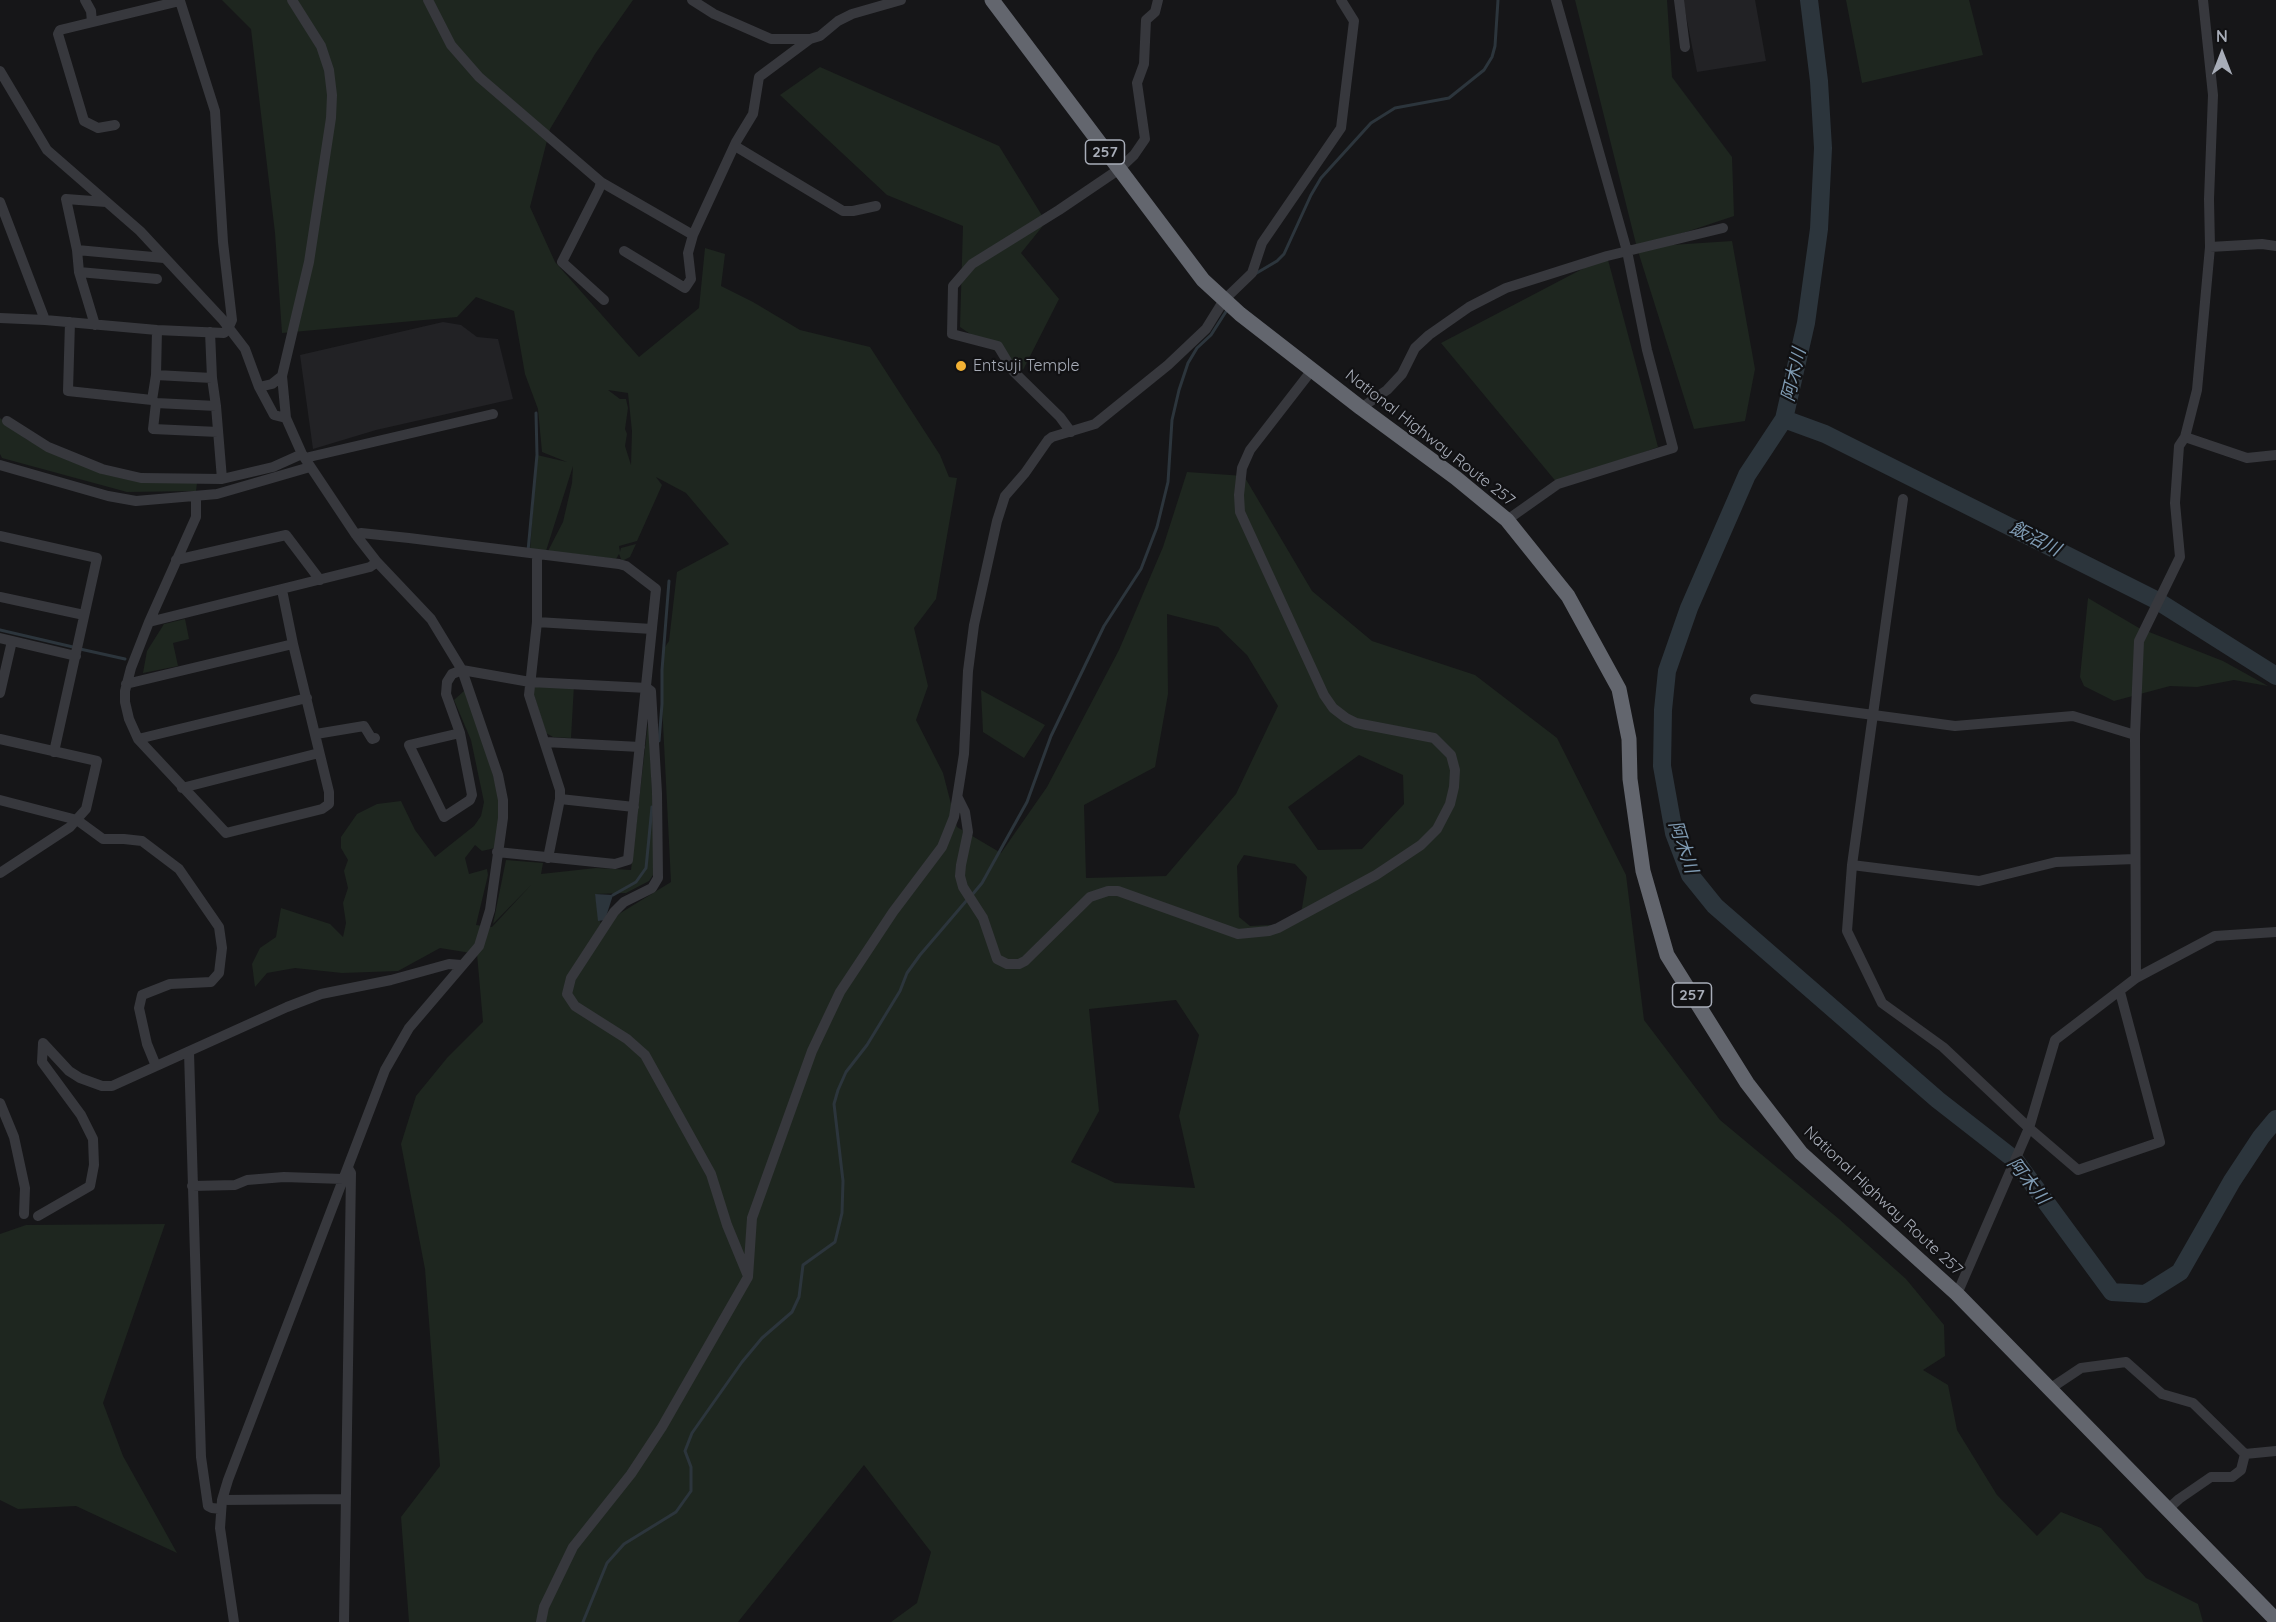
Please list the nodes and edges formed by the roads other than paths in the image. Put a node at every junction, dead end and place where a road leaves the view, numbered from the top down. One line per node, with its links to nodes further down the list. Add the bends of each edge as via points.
1 (85, 0): 12 (street)
2 (292, 0): 44 (street, via 321,46 332,95 309,262)
3 (428, 0): 19 (street, via 451,45 467,65)
4 (695, 0): 13 (street, via 714,14 771,39)
5 (901, 0): 13 (street, via 852,14)
6 (992, 0): 18 (highway, National Highway Route 257 / 257)
7 (1158, 0): 18 (street, via 1155,12 1146,20 1144,64 1137,83 1145,139)
8 (1341, 0): 34 (street, via 1354,21 1341,128 1262,243 1252,273)
9 (1556, 0): 28 (street)
10 (1679, 0): 14 (street)
11 (2203, 0): 26 (street, via 2213,95)
12 (92, 22): 16 (street, via 60,30 58,34 84,121 98,128); 39 (street, via 180,1 215,111 232,320)
13 (810, 39): 17 (street, via 759,78 753,114)
14 (1685, 47)
15 (0, 70): 21 (street, via 47,150)
16 (115, 125)
17 (735, 146): 22 (street, via 843,211); 24 (street)
18 (1118, 170): 34 (highway, National Highway Route 257 / 257, via 1203,280); 54 (street, via 972,264 953,286 952,334 998,346 1013,370)
19 (601, 182): 24 (street); 33 (street, via 562,262)
20 (0, 202): 36 (street)
21 (106, 202): 27 (street, via 66,199); 30 (street)
22 (876, 206)
23 (1723, 228): 28 (street)
24 (693, 235): 29 (street, via 688,253 691,279 685,288)
25 (2276, 246): 26 (street)
26 (2210, 248): 55 (street, via 2197,390)
27 (77, 250): 30 (street); 31 (street)
28 (1627, 250): 49 (street, via 1506,288 1469,307 1415,348 1402,374); 62 (street, via 1647,350 1673,448 1558,484)
29 (624, 251)
30 (164, 258): 39 (street)
31 (79, 272): 32 (street); 38 (street)
32 (157, 279)
33 (604, 300)
34 (1224, 300): 42 (highway, National Highway Route 257 / 257); 54 (street, via 1206,329 1168,365 1095,424)
35 (0, 318): 36 (street)
36 (45, 320): 37 (street)
37 (70, 322): 38 (street); 47 (street, via 68,391)
38 (95, 325): 40 (street)
39 (228, 329): 41 (street, via 224,333); 46 (street, via 244,349)
40 (157, 330): 41 (street); 43 (street)
41 (210, 332): 45 (street)
42 (1312, 370): 49 (highway, National Highway Route 257 / 257); 98 (street, via 1250,450 1242,468 1240,512 1333,708 1356,723 1434,738 1451,755 1454,787 1437,828 1421,845 1376,875 1278,928 1238,934 1118,891 1108,891 1090,897 1025,961 1006,964 997,959 983,918 960,876 968,832)
43 (156, 375): 45 (street); 47 (street)
44 (282, 376): 46 (street); 51 (street)
45 (212, 378): 48 (street)
46 (259, 387): 51 (street, via 274,416)
47 (154, 402): 48 (street); 53 (street, via 153,429)
48 (216, 406): 53 (street)
49 (1361, 408): 62 (highway, National Highway Route 257 / 257)
50 (493, 414): 57 (street)
51 (286, 418): 57 (street)
52 (7, 421): 59 (street, via 48,447 102,469 141,478)
53 (218, 432): 59 (street)
54 (1071, 432): 98 (street, via 1048,441 1005,496 997,521 970,648)
55 (2185, 437): 56 (street, via 2247,458); 89 (street, via 2179,446 2175,503 2180,557 2139,641)
56 (2276, 455)
57 (306, 460): 59 (street); 60 (street, via 242,488); 63 (street)
58 (0, 465): 60 (street, via 136,501)
59 (222, 479)
60 (196, 496): 66 (street, via 196,517)
61 (1903, 499): 86 (street)
62 (1507, 520): 122 (highway, National Highway Route 257 / 257, via 1568,596 1619,690 1629,739 1630,779 1643,871 1667,955 1747,1083 1801,1153)
63 (356, 535): 65 (street); 67 (street)
64 (0, 536): 71 (street, via 97,558)
65 (537, 555): 73 (street); 74 (street, via 626,566 656,589)
66 (176, 561): 68 (street, via 286,535); 72 (street)
67 (377, 562): 68 (street); 79 (street, via 431,619)
68 (320, 580): 69 (street)
69 (282, 590): 72 (street); 77 (street)
70 (0, 597): 71 (street)
71 (84, 615): 78 (street)
72 (149, 622): 81 (street)
73 (537, 622): 74 (street); 80 (street)
74 (652, 629): 82 (street)
75 (0, 638): 76 (street)
76 (12, 641): 78 (street); 83 (street)
77 (292, 644): 81 (street); 84 (street)
78 (76, 656): 95 (street)
79 (462, 670): 80 (street); 87 (street, via 450,677 446,687); 103 (street, via 503,800)
80 (530, 682): 82 (street); 93 (street, via 529,695)
81 (126, 684): 92 (street, via 125,702)
82 (647, 688): 94 (street); 121 (street, via 653,699 658,878 652,888 624,902 614,912 571,978 567,994 575,1006 645,1055 711,1174)
83 (0, 693)
84 (307, 698): 88 (street); 92 (street)
85 (1755, 699): 86 (street)
86 (1873, 716): 89 (street, via 1955,726 2073,716); 106 (street)
87 (460, 733): 87 (street, via 409,745 444,817 472,795)
88 (316, 734): 90 (street, via 364,726); 96 (street)
89 (2135, 735): 105 (street)
90 (375, 738)
91 (0, 739): 95 (street)
92 (138, 739): 97 (street)
93 (545, 742): 94 (street); 99 (street)
94 (640, 747): 101 (street)
95 (54, 752): 102 (street, via 97,761 86,809)
96 (319, 753): 97 (street); 97 (street, via 330,799 322,809 226,833)
97 (182, 788)
98 (958, 798): 121 (street, via 942,847 862,957 812,1051 752,1218)
99 (560, 799): 101 (street); 104 (street)
100 (0, 800): 102 (street)
101 (634, 807): 104 (street, via 625,862)
102 (77, 820): 107 (street); 113 (street, via 104,839 142,841 154,850 178,869 219,927 219,973 211,982 170,984 142,995 139,1008)
103 (497, 852): 104 (street); 109 (street, via 490,910 479,946)
104 (548, 858)
105 (2135, 859): 106 (street, via 2056,862 1979,881); 110 (street)
106 (1852, 865): 115 (street, via 1847,931 1882,1003 1943,1047)
107 (0, 873)
108 (2276, 932): 110 (street, via 2215,936)
109 (460, 965): 112 (street, via 449,964 321,994); 116 (street, via 394,1051)
110 (2136, 978): 111 (street)
111 (2120, 992): 115 (street, via 2055,1040); 115 (street, via 2160,1143 2078,1170)
112 (189, 1052): 113 (street); 118 (street)
113 (156, 1066): 120 (street, via 112,1086 102,1086 69,1071 43,1043 42,1062 81,1115 93,1139 94,1165 90,1186)
114 (0, 1103): 119 (street, via 14,1137 25,1188)
115 (2029, 1128): 122 (street)
116 (348, 1168): 117 (street); 126 (street, via 351,1185)
117 (343, 1179): 118 (street, via 284,1177 247,1180 235,1185); 127 (street)
118 (192, 1186): 127 (street, via 201,1457 208,1506)
119 (24, 1214)
120 (38, 1216)
121 (748, 1277): 132 (street, via 662,1427 631,1474 573,1547 544,1607)
122 (1957, 1294): 123 (highway, National Highway Route 257 / 257)
123 (2051, 1388): 125 (street, via 2081,1368 2126,1362 2162,1394 2193,1403); 128 (highway, National Highway Route 257 / 257)
124 (2276, 1451): 125 (street)
125 (2245, 1454): 128 (street, via 2241,1470 2232,1477 2211,1477)
126 (345, 1499): 127 (street); 131 (street)
127 (221, 1504): 130 (street, via 223,1551)
128 (2169, 1509): 129 (highway, National Highway Route 257 / 257)
129 (2276, 1620)
130 (234, 1622)
131 (344, 1622)
132 (541, 1622)

